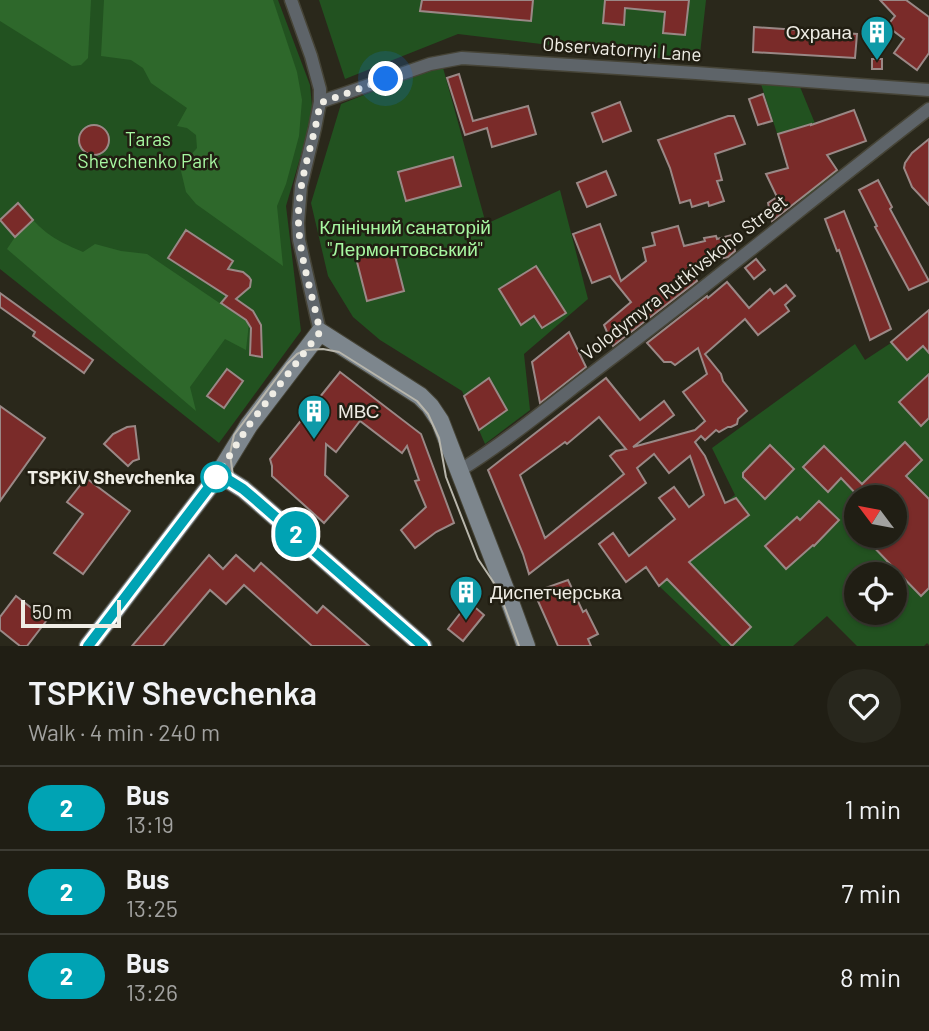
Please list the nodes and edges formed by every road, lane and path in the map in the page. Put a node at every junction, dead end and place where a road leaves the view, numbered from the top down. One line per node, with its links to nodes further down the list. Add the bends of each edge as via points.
1 (291, 0): 3 (street, via 317,75)
2 (929, 90): 3 (street, Observatornyi Lane, via 462,58 430,64)
3 (320, 103): 5 (street, via 301,186 298,223)
4 (929, 109): 6 (street, Volodymyra Rutkivskoho Street, via 645,334)
5 (320, 332): 6 (street, via 430,406); 7 (street, via 249,425)
6 (459, 471): 10 (street)
7 (227, 478): 8 (street); 9 (street)
8 (88, 646)
9 (423, 646)
10 (526, 646)

